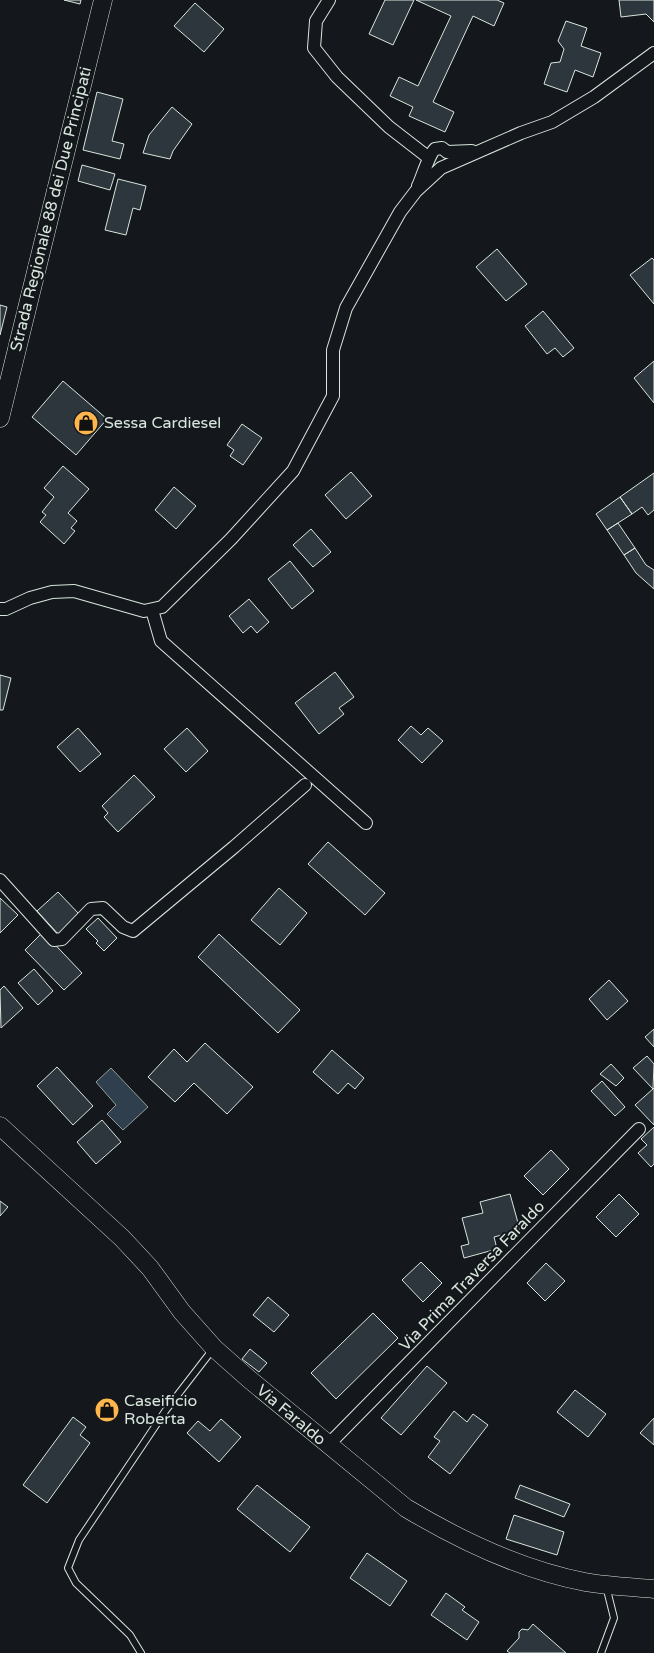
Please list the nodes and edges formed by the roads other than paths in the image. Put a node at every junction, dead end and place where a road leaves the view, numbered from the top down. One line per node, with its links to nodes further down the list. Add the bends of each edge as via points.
1 (103, 0): 8 (street, Strada Regionale 88 dei Due Principati)
2 (329, 0): 5 (street, via 316,21 314,48 337,77 389,127)
3 (654, 53): 4 (street, via 594,98 552,122)
4 (480, 151): 5 (street); 6 (street)
5 (435, 155): 6 (street, via 433,166); 6 (street, via 450,158); 7 (street)
6 (444, 167): 7 (street)
7 (416, 191): 10 (street, via 400,212 346,308 333,350 333,396 293,471 231,539 162,606)
8 (0, 418)
9 (0, 609): 10 (street, via 52,592 74,591 144,611)
10 (152, 610): 12 (street, via 161,641)
11 (305, 785): 13 (street, via 133,930 123,927 103,908 91,909 62,939 54,940)
12 (366, 823)
13 (0, 880)
14 (0, 1126): 16 (street, Via Faraldo, via 122,1238)
15 (639, 1129): 17 (street, Via Prima Traversa Faraldo)
16 (214, 1348): 17 (street, Via Faraldo); 20 (lane, via 166,1410 84,1532 68,1568 76,1583 130,1635)
17 (328, 1445): 18 (street, Via Faraldo, via 406,1508 478,1548 536,1568)
18 (605, 1585): 19 (street, Via Faraldo); 21 (lane, via 614,1618)
19 (654, 1589)
20 (141, 1653)
21 (601, 1653)

